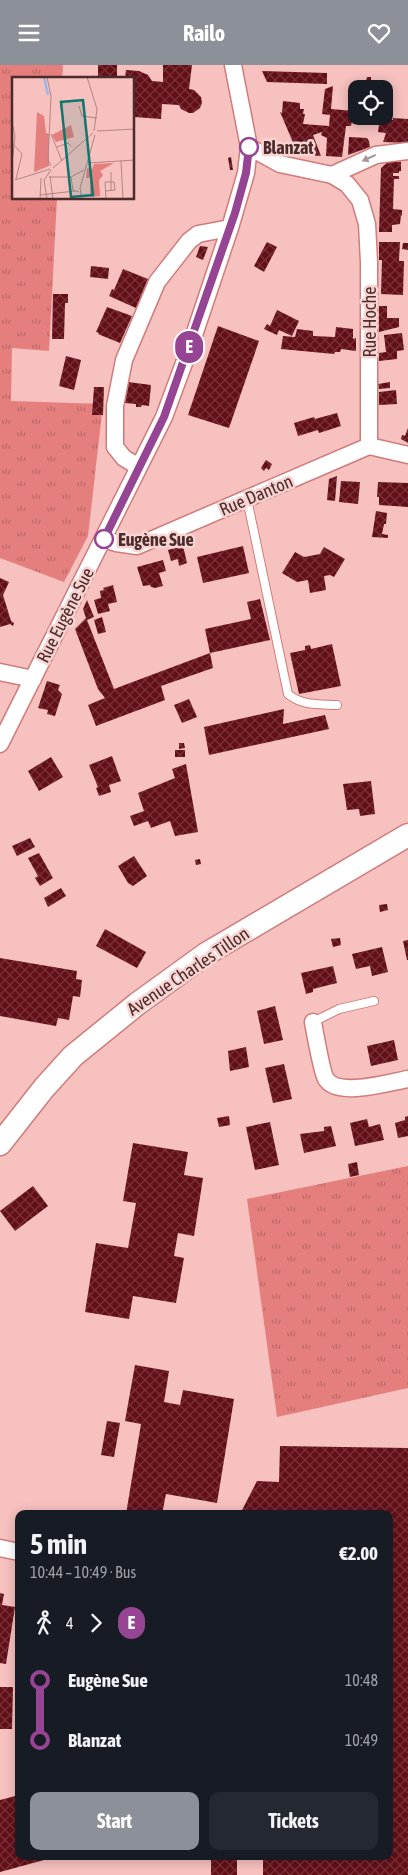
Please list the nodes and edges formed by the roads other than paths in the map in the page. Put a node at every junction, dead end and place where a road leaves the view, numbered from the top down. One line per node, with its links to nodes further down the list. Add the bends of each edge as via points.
1 (233, 65): 2 (street, Rue Eugène Sue)
2 (249, 147): 4 (street, via 280,164); 5 (street, Rue Eugène Sue, via 246,173)
3 (408, 151): 4 (street, one-way to 4, via 376,155)
4 (332, 175): 6 (street, Rue Hoche, via 348,184 360,200 367,224)
5 (230, 228): 8 (street, Rue Eugène Sue, via 164,417); 8 (street, via 198,234 188,241 157,282 124,360 115,406 116,447 124,458)
6 (368, 446): 7 (street); 9 (street, Rue Danton)
7 (408, 455)
8 (139, 467): 10 (street, Rue Eugène Sue)
9 (247, 499): 10 (street, Rue Danton, via 137,546); 13 (lane, via 288,694 306,703)
10 (104, 539): 12 (street, Rue Eugène Sue)
11 (0, 672): 12 (street)
12 (33, 679): 14 (street, Rue Eugène Sue)
13 (337, 705)
14 (0, 744)
15 (408, 835): 19 (street, Avenue Charles Tillon, via 206,954 153,992 73,1056 44,1087)
16 (374, 1001): 17 (lane, via 339,1009)
17 (313, 1022): 18 (street, via 326,1079 334,1086 355,1089)
18 (408, 1079)
19 (0, 1144)
20 (0, 1548): 21 (street)
21 (15, 1551)

